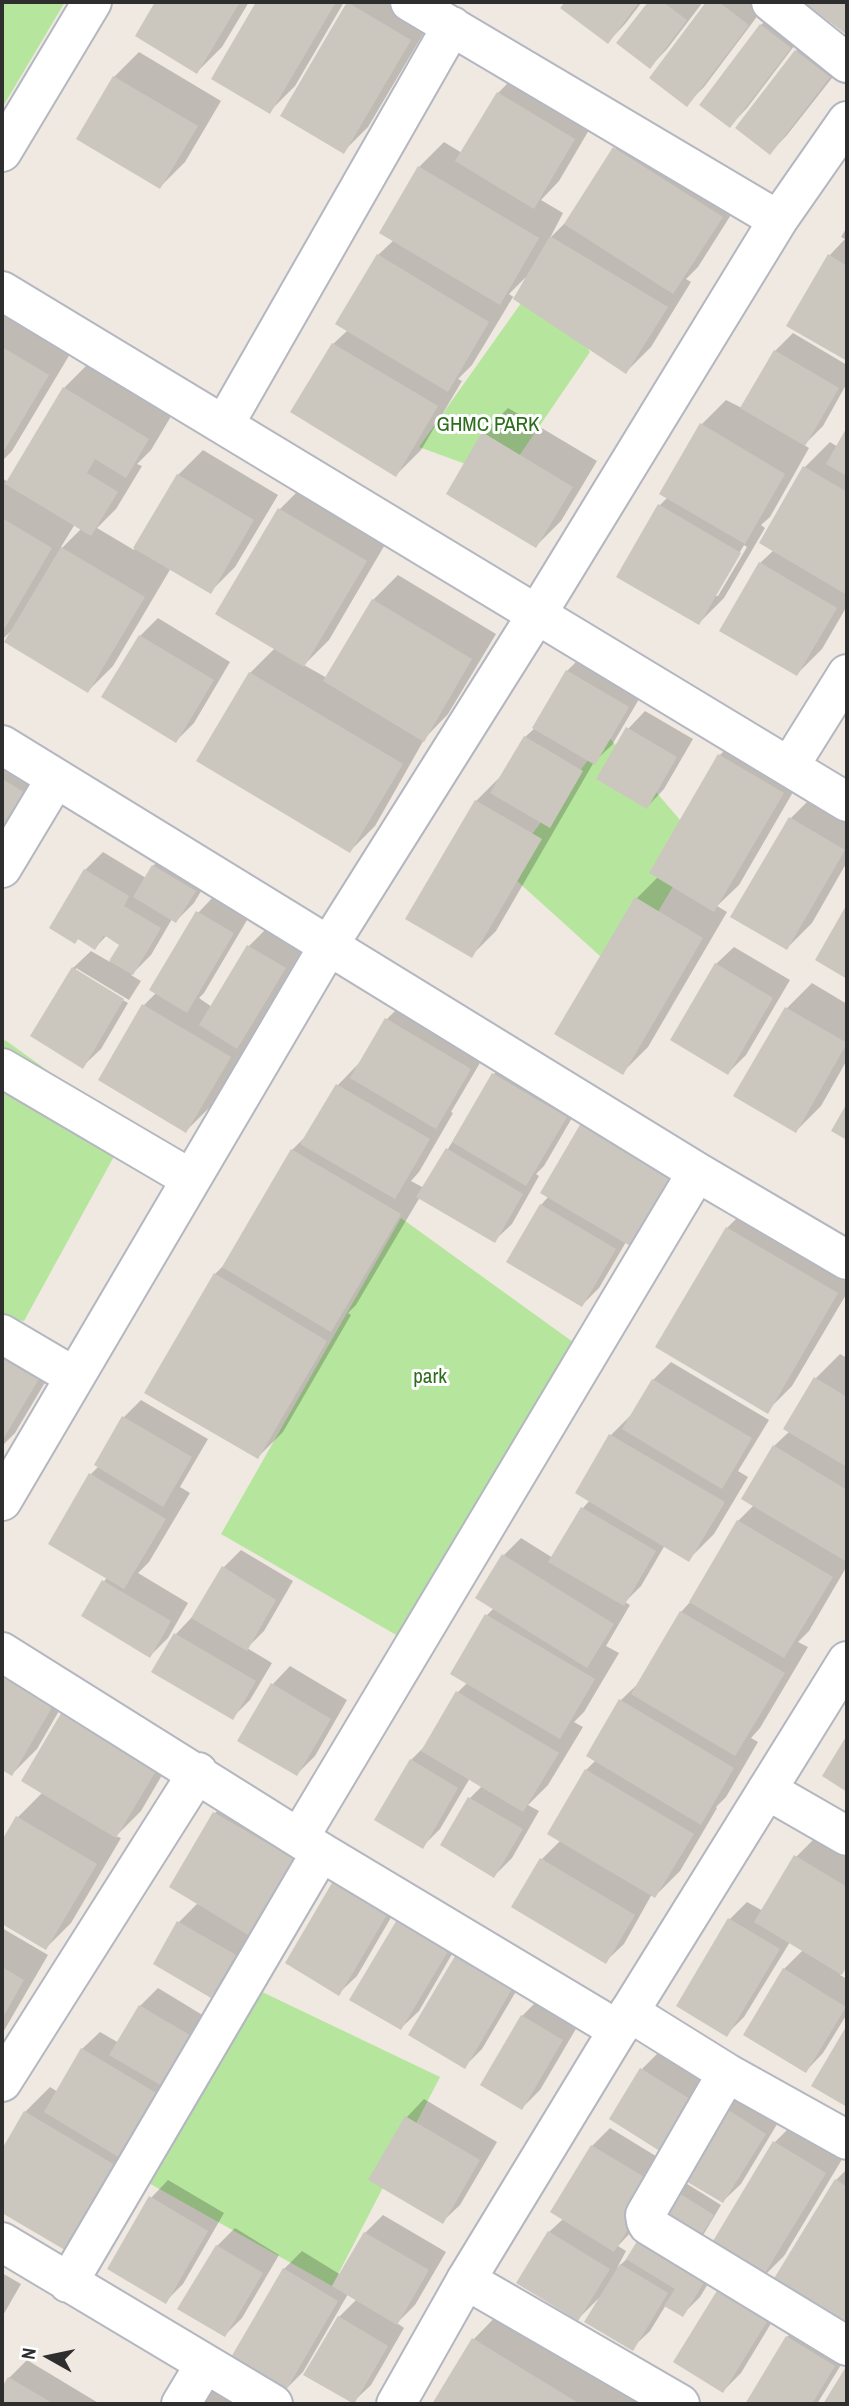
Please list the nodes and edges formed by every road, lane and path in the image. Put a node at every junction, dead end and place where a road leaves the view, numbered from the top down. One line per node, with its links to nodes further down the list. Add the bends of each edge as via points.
1 (92, 2): 7 (street)
2 (410, 2): 4 (street)
3 (771, 2): 5 (street)
4 (452, 26): 8 (street); 10 (street)
5 (847, 63)
6 (847, 121): 8 (street)
7 (2, 152)
8 (778, 220): 11 (street)
9 (2, 291): 10 (street)
10 (224, 425): 11 (street)
11 (537, 614): 14 (street); 18 (street)
12 (847, 674): 14 (street)
13 (2, 745): 15 (street)
14 (789, 767): 16 (street)
15 (57, 778): 17 (street); 18 (street)
16 (847, 802)
17 (2, 867)
18 (329, 945): 20 (street); 21 (street)
19 (2, 1068): 21 (street)
20 (697, 1172): 22 (street); 31 (street)
21 (191, 1179): 24 (street)
22 (847, 1260)
23 (2, 1334): 24 (street)
24 (75, 1377): 25 (street)
25 (2, 1501)
26 (2, 1652): 28 (street)
27 (847, 1661): 29 (street)
28 (198, 1772): 31 (street); 34 (street)
29 (768, 1790): 30 (street); 32 (street)
30 (847, 1836)
31 (310, 1845): 32 (street); 38 (street)
32 (623, 2021): 33 (street); 37 (street)
33 (727, 2073): 35 (street); 39 (street, via 645,2215 646,2221)
34 (2, 2082)
35 (847, 2140)
36 (2, 2242): 38 (street)
37 (466, 2280): 41 (street); 44 (street)
38 (68, 2283): 40 (street)
39 (847, 2346)
40 (205, 2364): 42 (street); 43 (street)
41 (668, 2401)
42 (181, 2404)
43 (273, 2404)
44 (396, 2404)

